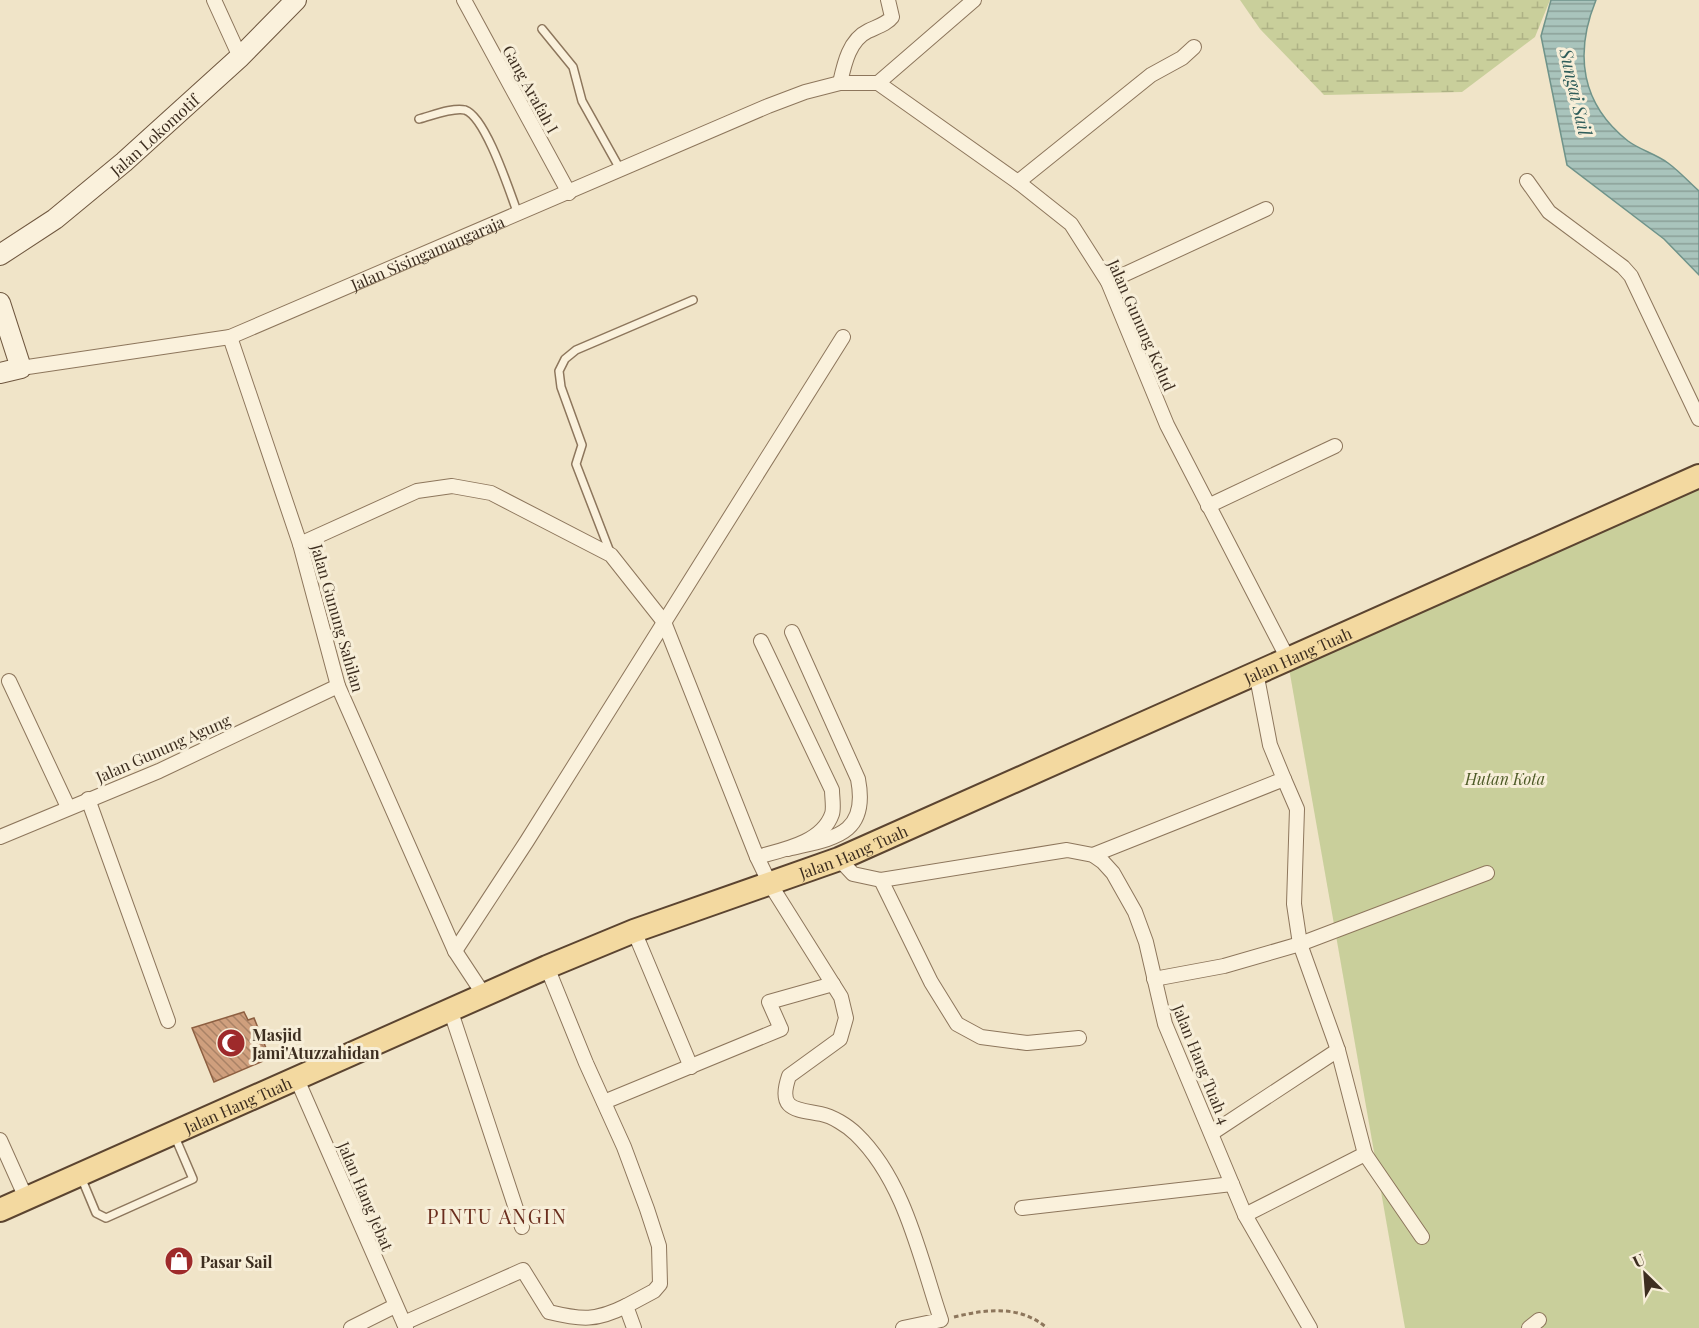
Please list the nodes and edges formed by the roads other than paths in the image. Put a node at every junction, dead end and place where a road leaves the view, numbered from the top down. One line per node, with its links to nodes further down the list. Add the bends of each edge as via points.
1 (214, 0): 8 (street)
2 (296, 0): 8 (street, Jalan Lokomotif)
3 (464, 0): 15 (street, Gang Arafah I)
4 (888, 0): 9 (street, via 890,21 864,32 855,42 845,60)
5 (974, 0): 10 (street)
6 (542, 29): 12 (lane, via 573,67 582,101)
7 (1194, 47): 14 (street, via 1151,75)
8 (240, 57): 18 (street, Jalan Lokomotif, via 55,219)
9 (840, 83): 10 (street); 12 (street, Jalan Sisingamangaraja, via 768,106)
10 (878, 83): 14 (street, Jalan Gunung Kelud)
11 (419, 119): 17 (lane, via 466,110 477,120)
12 (620, 170): 15 (street, Jalan Sisingamangaraja)
13 (1527, 181): 26 (street, via 1549,212 1630,276)
14 (1018, 182): 19 (street, Jalan Gunung Kelud, via 1071,224)
15 (569, 193): 17 (street, Jalan Sisingamangaraja)
16 (1266, 209): 19 (street)
17 (518, 215): 22 (street, Jalan Sisingamangaraja)
18 (0, 255)
19 (1108, 282): 29 (street, Jalan Gunung Kelud, via 1167,425)
20 (693, 300): 31 (lane, via 576,350 565,359 559,372 582,445 576,464)
21 (0, 303): 24 (street)
22 (230, 337): 24 (street, Jalan Sisingamangaraja); 30 (street, Jalan Gunung Sahilan)
23 (843, 337): 32 (street)
24 (21, 368): 25 (street, Jalan Sisingamangaraja)
25 (0, 373)
26 (1699, 419)
27 (1335, 446): 29 (street)
28 (1699, 476): 35 (main road, Jalan Hang Tuah)
29 (1208, 506): 35 (street, Jalan Gunung Kelud)
30 (300, 544): 31 (street, via 417,491 452,486 491,493); 38 (street, Jalan Gunung Sahilan)
31 (610, 555): 32 (street)
32 (664, 622): 45 (street); 52 (street)
33 (792, 632): 43 (street, via 858,778 862,799 855,821 843,834)
34 (761, 641): 43 (street, via 832,790 832,814 816,835)
35 (1287, 657): 36 (main road, Jalan Hang Tuah)
36 (1256, 672): 39 (street, via 1270,745); 46 (main road, Jalan Hang Tuah)
37 (9, 681): 41 (street)
38 (338, 686): 40 (street, Jalan Gunung Agung, via 159,771); 52 (street, Jalan Gunung Sahilan)
39 (1284, 779): 44 (street); 51 (street, via 1297,809 1294,904)
40 (88, 799): 41 (street, Jalan Gunung Agung); 58 (street)
41 (68, 807): 42 (street, Jalan Gunung Agung)
42 (0, 837)
43 (788, 849): 45 (street)
44 (1093, 855): 48 (street, via 1067,850); 54 (street, Jalan Hang Tuah 4, via 1113,873 1135,912)
45 (757, 857): 49 (street)
46 (839, 859): 48 (street, via 853,874); 49 (main road, Jalan Hang Tuah)
47 (1486, 873): 51 (street)
48 (881, 880): 59 (street, via 957,1024 981,1037 1027,1043)
49 (770, 884): 50 (main road, Jalan Hang Tuah); 55 (street)
50 (634, 931): 53 (main road, Jalan Hang Tuah); 61 (street)
51 (1300, 944): 54 (street, via 1224,966); 60 (street)
52 (455, 951): 56 (street, Jalan Gunung Sahilan)
53 (547, 967): 56 (main road, Jalan Hang Tuah); 63 (street)
54 (1154, 980): 65 (street, Jalan Hang Tuah 4, via 1166,1024)
55 (833, 984): 61 (street, via 769,1002 781,1029); 81 (street, via 844,1008 845,1030 840,1039 789,1076 785,1094 789,1105 797,1111 823,1114 856,1134 898,1196 941,1320)
56 (484, 994): 57 (main road, Jalan Hang Tuah)
57 (450, 1009): 62 (main road, Jalan Hang Tuah); 74 (street)
58 (168, 1021)
59 (1079, 1038)
60 (1338, 1050): 65 (street); 67 (street)
61 (691, 1067): 63 (street)
62 (296, 1077): 64 (main road, Jalan Hang Tuah); 76 (street, Jalan Hang Jebat)
63 (604, 1102): 77 (street, via 659,1246 660,1284)
64 (173, 1132): 68 (main road, Jalan Hang Tuah); 68 (lane, via 193,1179 117,1214 106,1218 96,1213)
65 (1212, 1132): 69 (street, Jalan Hang Tuah 4)
66 (0, 1140): 70 (street)
67 (1365, 1154): 73 (street); 75 (street)
68 (79, 1173): 70 (main road, Jalan Hang Tuah)
69 (1232, 1184): 71 (street); 73 (street, Jalan Hang Tuah 4)
70 (26, 1198): 72 (main road, Jalan Hang Tuah)
71 (1022, 1208)
72 (0, 1210)
73 (1245, 1215): 82 (street, Jalan Hang Tuah 4)
74 (522, 1227)
75 (1422, 1237)
76 (395, 1306): 78 (street, Jalan Hang Jebat); 79 (street)
77 (626, 1306): 78 (street, via 602,1318 549,1312 523,1270); 80 (street)
78 (405, 1325)
79 (351, 1328)
80 (634, 1328)
81 (903, 1328)
82 (1310, 1328)

